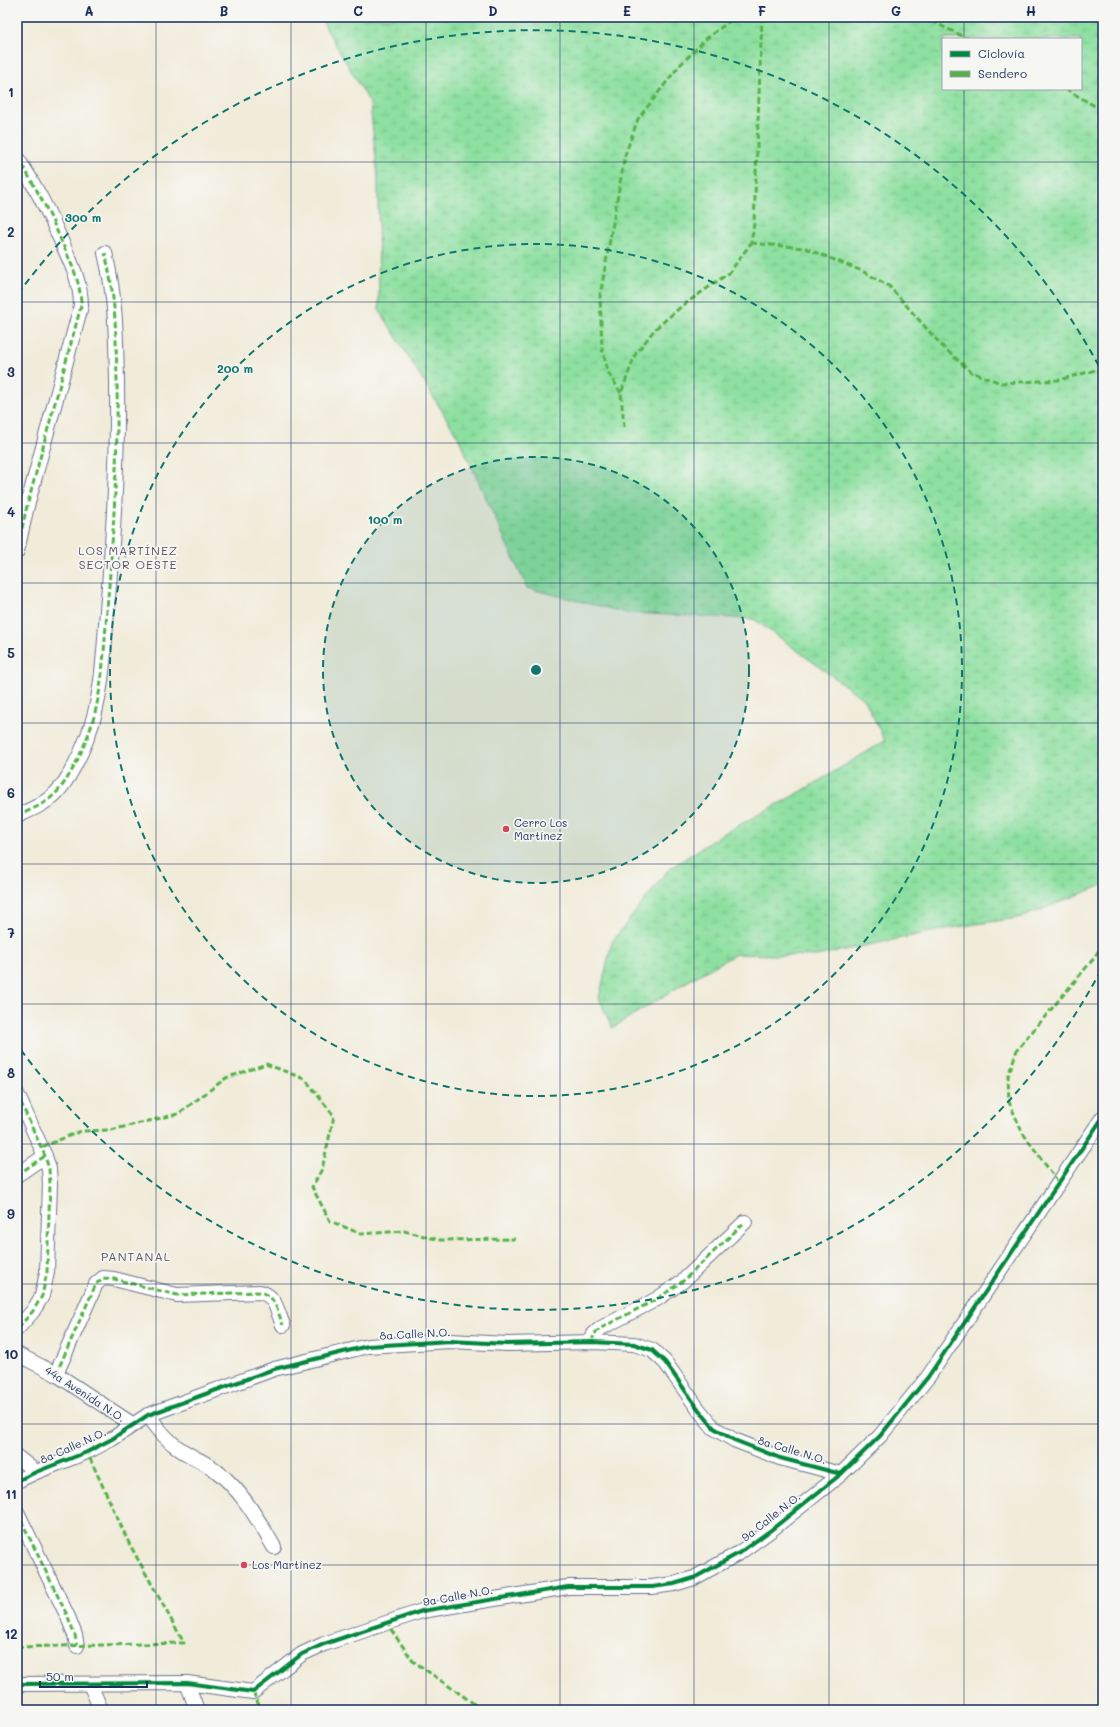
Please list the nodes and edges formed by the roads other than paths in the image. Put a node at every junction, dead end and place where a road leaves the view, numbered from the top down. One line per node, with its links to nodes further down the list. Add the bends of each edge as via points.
1 (17, 158): 3 (street, via 53,221 77,278 81,306)
2 (105, 253): 4 (street, via 116,309 118,441 115,525 103,662 96,707 87,739 56,793)
3 (17, 551)
4 (17, 816)
5 (17, 1094): 7 (street)
6 (1103, 1117): 19 (street, 9a Calle N.O., via 928,1377 880,1436)
7 (45, 1156): 8 (street); 11 (street, via 50,1184 47,1272 42,1296)
8 (17, 1175)
9 (745, 1222): 12 (street, via 683,1281 657,1299 601,1328 594,1334)
10 (282, 1325): 14 (street, via 274,1300 269,1294 260,1292 177,1295 103,1278 96,1284)
11 (17, 1329)
12 (592, 1342): 15 (street, 8a Calle N.O., via 507,1344 450,1341 368,1346 274,1368); 19 (street, 8a Calle N.O., via 634,1344 652,1350 665,1362 698,1410 714,1428 734,1440 780,1458)
13 (17, 1354): 14 (street, 44a Avenida N.O.)
14 (56, 1374): 16 (street, 44a Avenida N.O.)
15 (148, 1415): 16 (street, 8a Calle N.O.); 22 (street, via 177,1448 214,1469 237,1489)
16 (132, 1424): 18 (street, 8a Calle N.O., via 112,1439 86,1452)
17 (17, 1457): 18 (street)
18 (36, 1472): 20 (street, 8a Calle N.O.)
19 (841, 1474): 24 (street, 9a Calle N.O., via 739,1553 688,1580 652,1587 568,1587 422,1611 302,1654 253,1692)
20 (17, 1482)
21 (17, 1512): 23 (street, via 68,1617)
22 (274, 1547)
23 (77, 1646)
24 (187, 1683): 26 (street, 9a Calle N.O.); 28 (street)
25 (17, 1684): 26 (street, 9a Calle N.O.)
26 (90, 1684): 27 (street)
27 (101, 1710)
28 (198, 1710)

